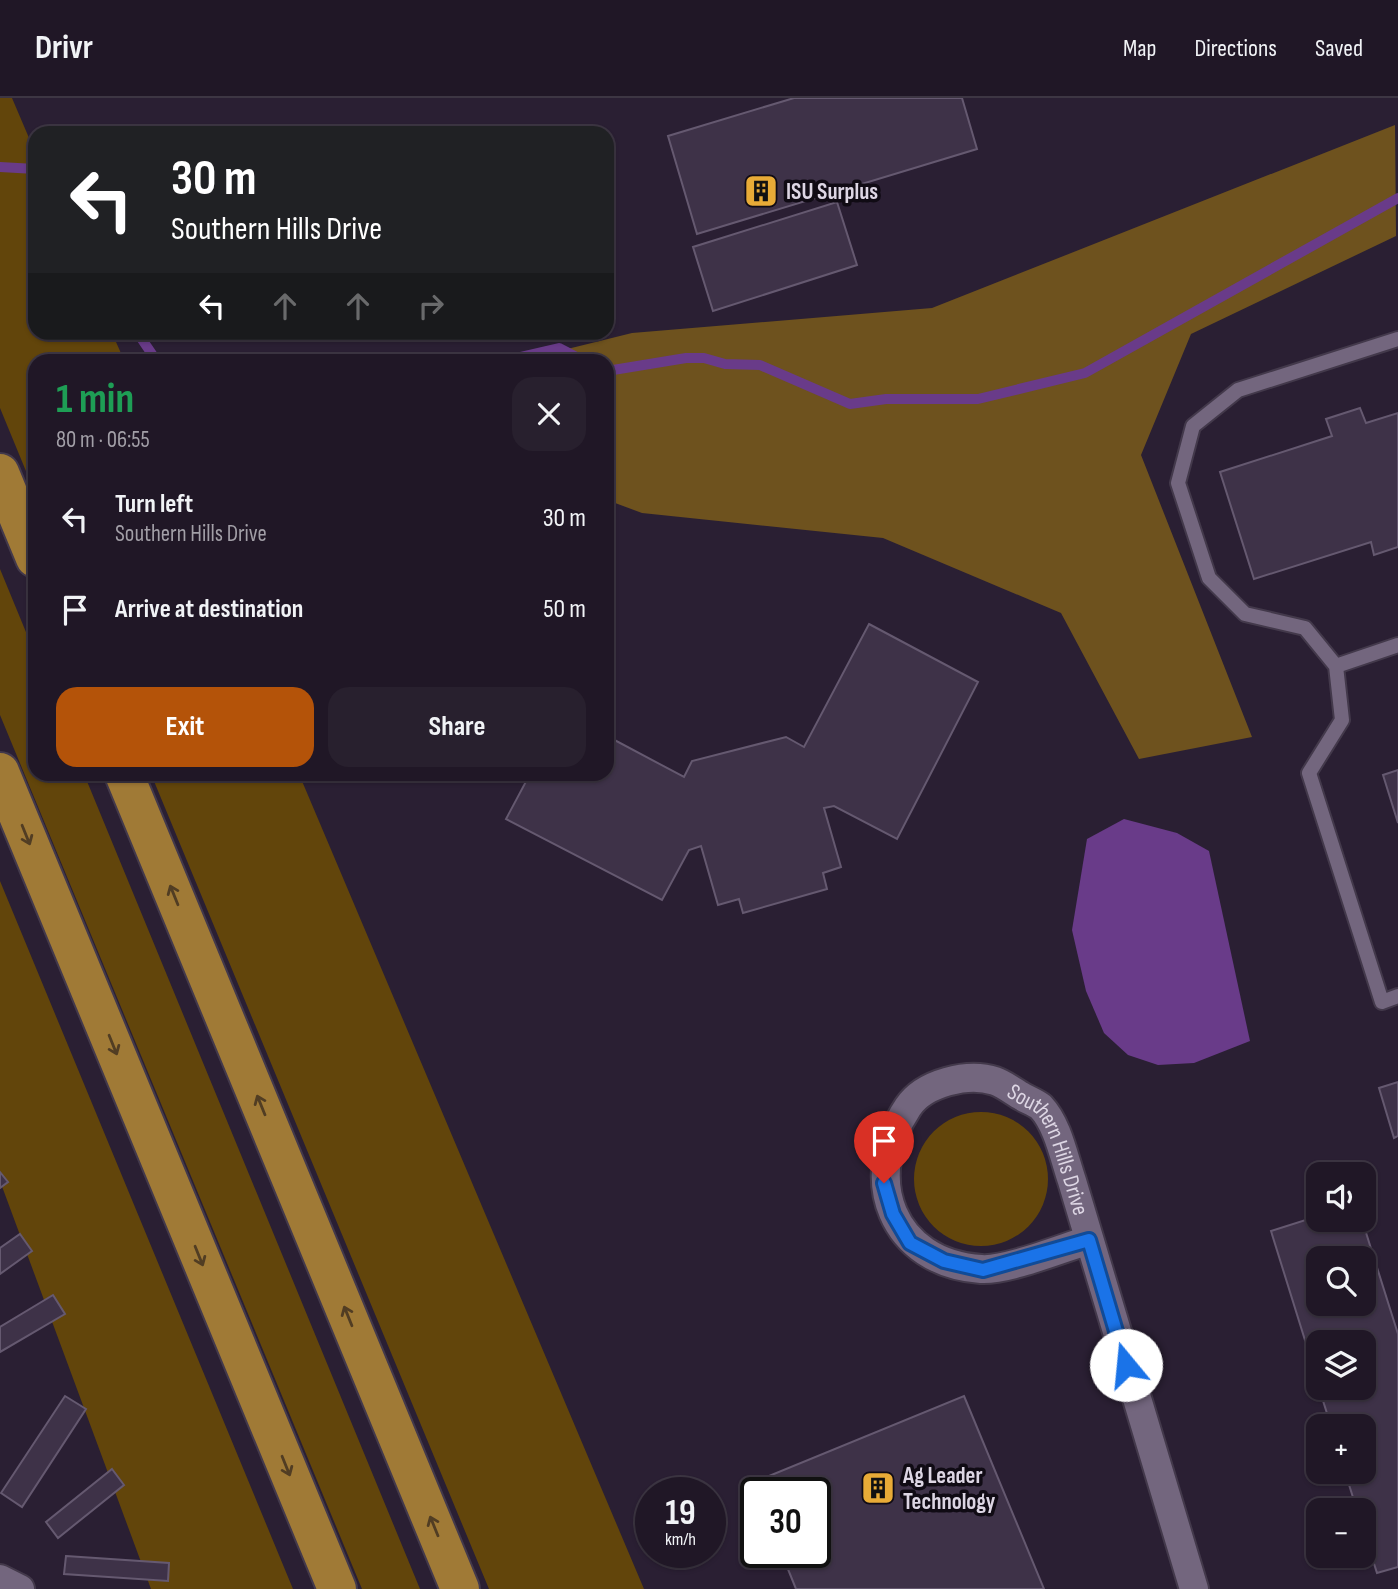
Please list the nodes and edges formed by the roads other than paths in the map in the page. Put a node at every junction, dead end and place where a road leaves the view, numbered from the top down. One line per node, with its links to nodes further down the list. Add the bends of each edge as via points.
1 (1398, 339): 5 (lane, via 1238,390 1193,426 1178,483 1209,578 1245,614 1305,628)
2 (0, 473): 3 (highway)
3 (28, 541)
4 (1398, 645): 5 (lane)
5 (1336, 666): 8 (lane, via 1342,720 1309,773 1382,1002)
6 (0, 772): 12 (highway, one-way to 12)
7 (127, 781): 13 (highway, one-way to 7)
8 (1398, 996)
9 (1089, 1240): 9 (street, Southern Hills Drive, via 1055,1132 1041,1108 995,1081 965,1078 935,1086 909,1105 892,1140 884,1183 893,1214 910,1243 944,1261 983,1270); 14 (street, Southern Hills Drive)
10 (0, 1579): 11 (street)
11 (20, 1589)
12 (337, 1589)
13 (460, 1589)
14 (1194, 1589)

